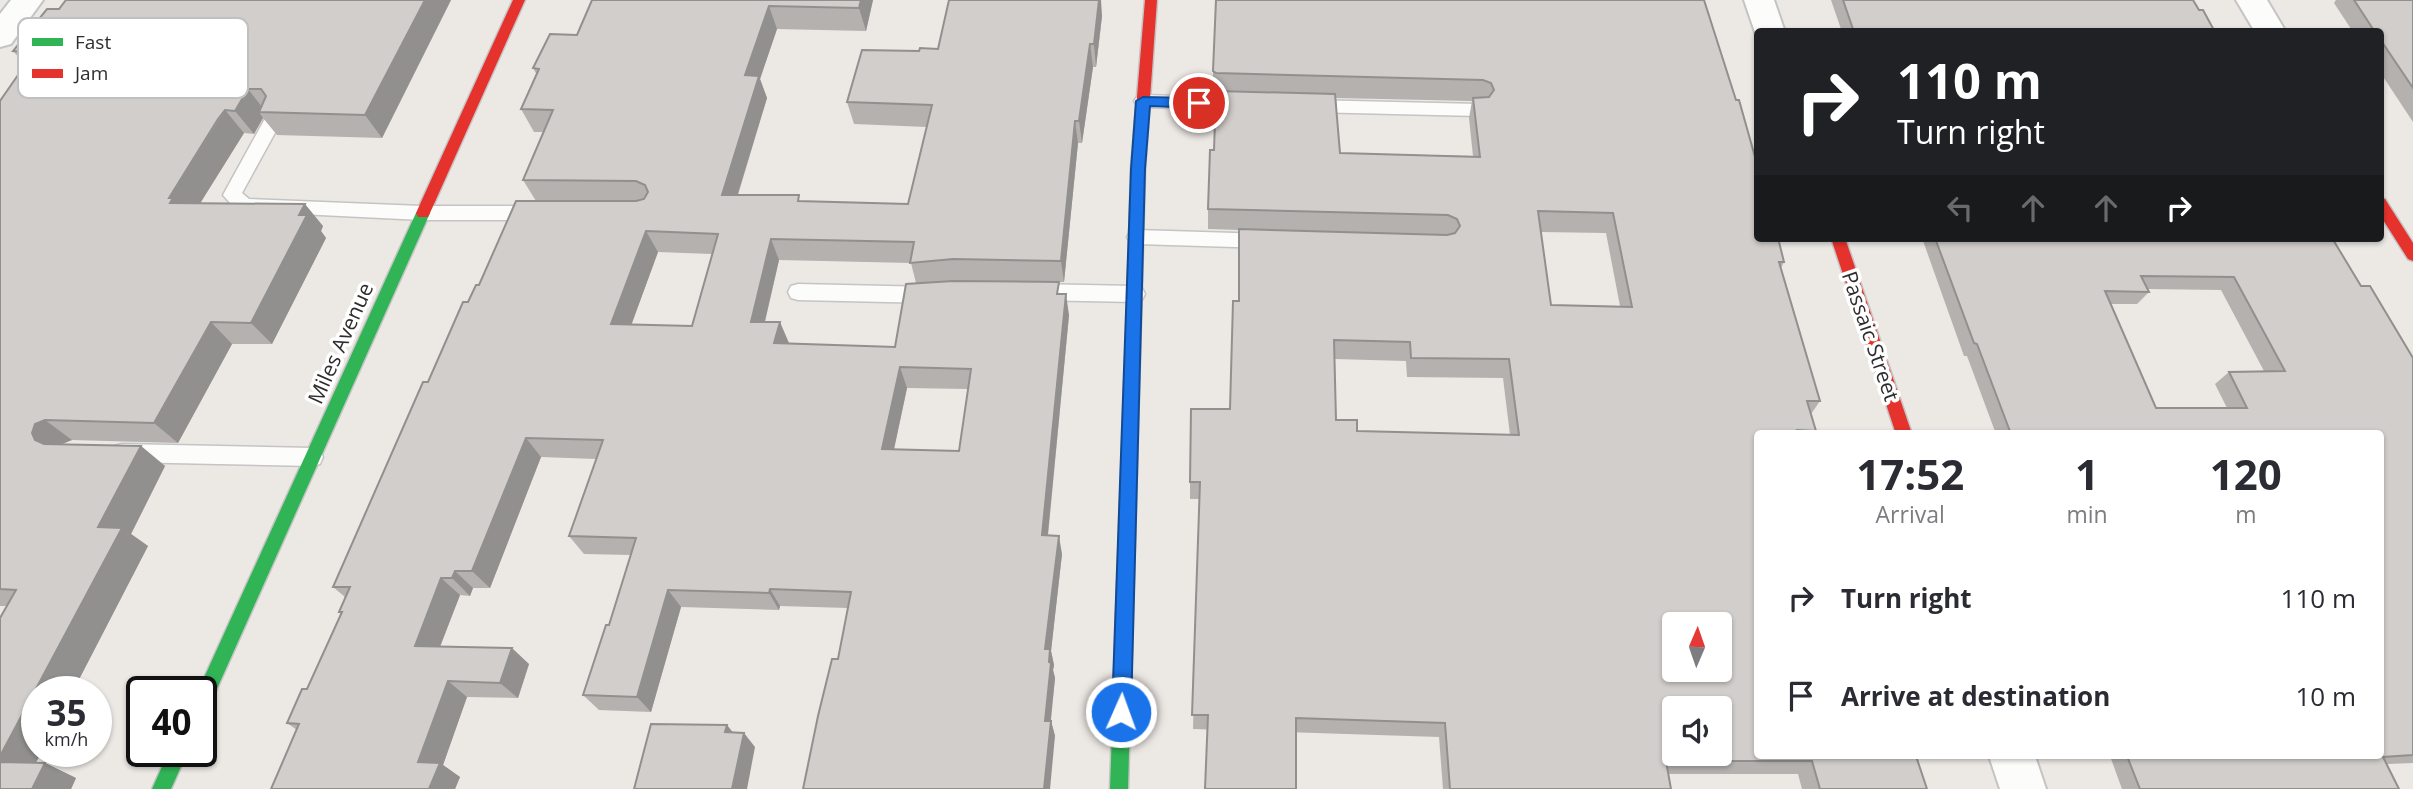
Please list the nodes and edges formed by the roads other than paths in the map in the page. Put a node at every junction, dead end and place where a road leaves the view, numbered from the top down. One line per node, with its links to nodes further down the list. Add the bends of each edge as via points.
1 (28, 0): 8 (street)
2 (519, 0): 15 (street, Miles Avenue)
3 (1152, 0): 9 (street)
4 (1759, 0): 6 (street)
5 (2251, 0): 7 (street)
6 (1768, 28)
7 (2268, 28)
8 (0, 36)
9 (1143, 101): 10 (lane); 17 (street)
10 (1254, 104)
11 (1296, 106): 12 (lane)
12 (1478, 110)
13 (273, 120): 15 (lane, via 232,195 244,206)
14 (2384, 209): 20 (street)
15 (422, 213): 16 (lane); 27 (street, Miles Avenue)
16 (554, 213)
17 (1137, 237): 18 (lane); 24 (street)
18 (1282, 242)
19 (1839, 242): 25 (street, Passaic Street)
20 (2413, 255)
21 (798, 292): 23 (lane)
22 (1013, 292): 24 (lane)
23 (945, 293)
24 (1135, 294): 32 (street)
25 (1903, 430)
26 (100, 453): 27 (lane)
27 (312, 457): 28 (street, Miles Avenue)
28 (214, 676)
29 (2013, 759): 33 (street)
30 (172, 767): 31 (street)
31 (162, 789)
32 (1119, 789)
33 (2023, 789)

